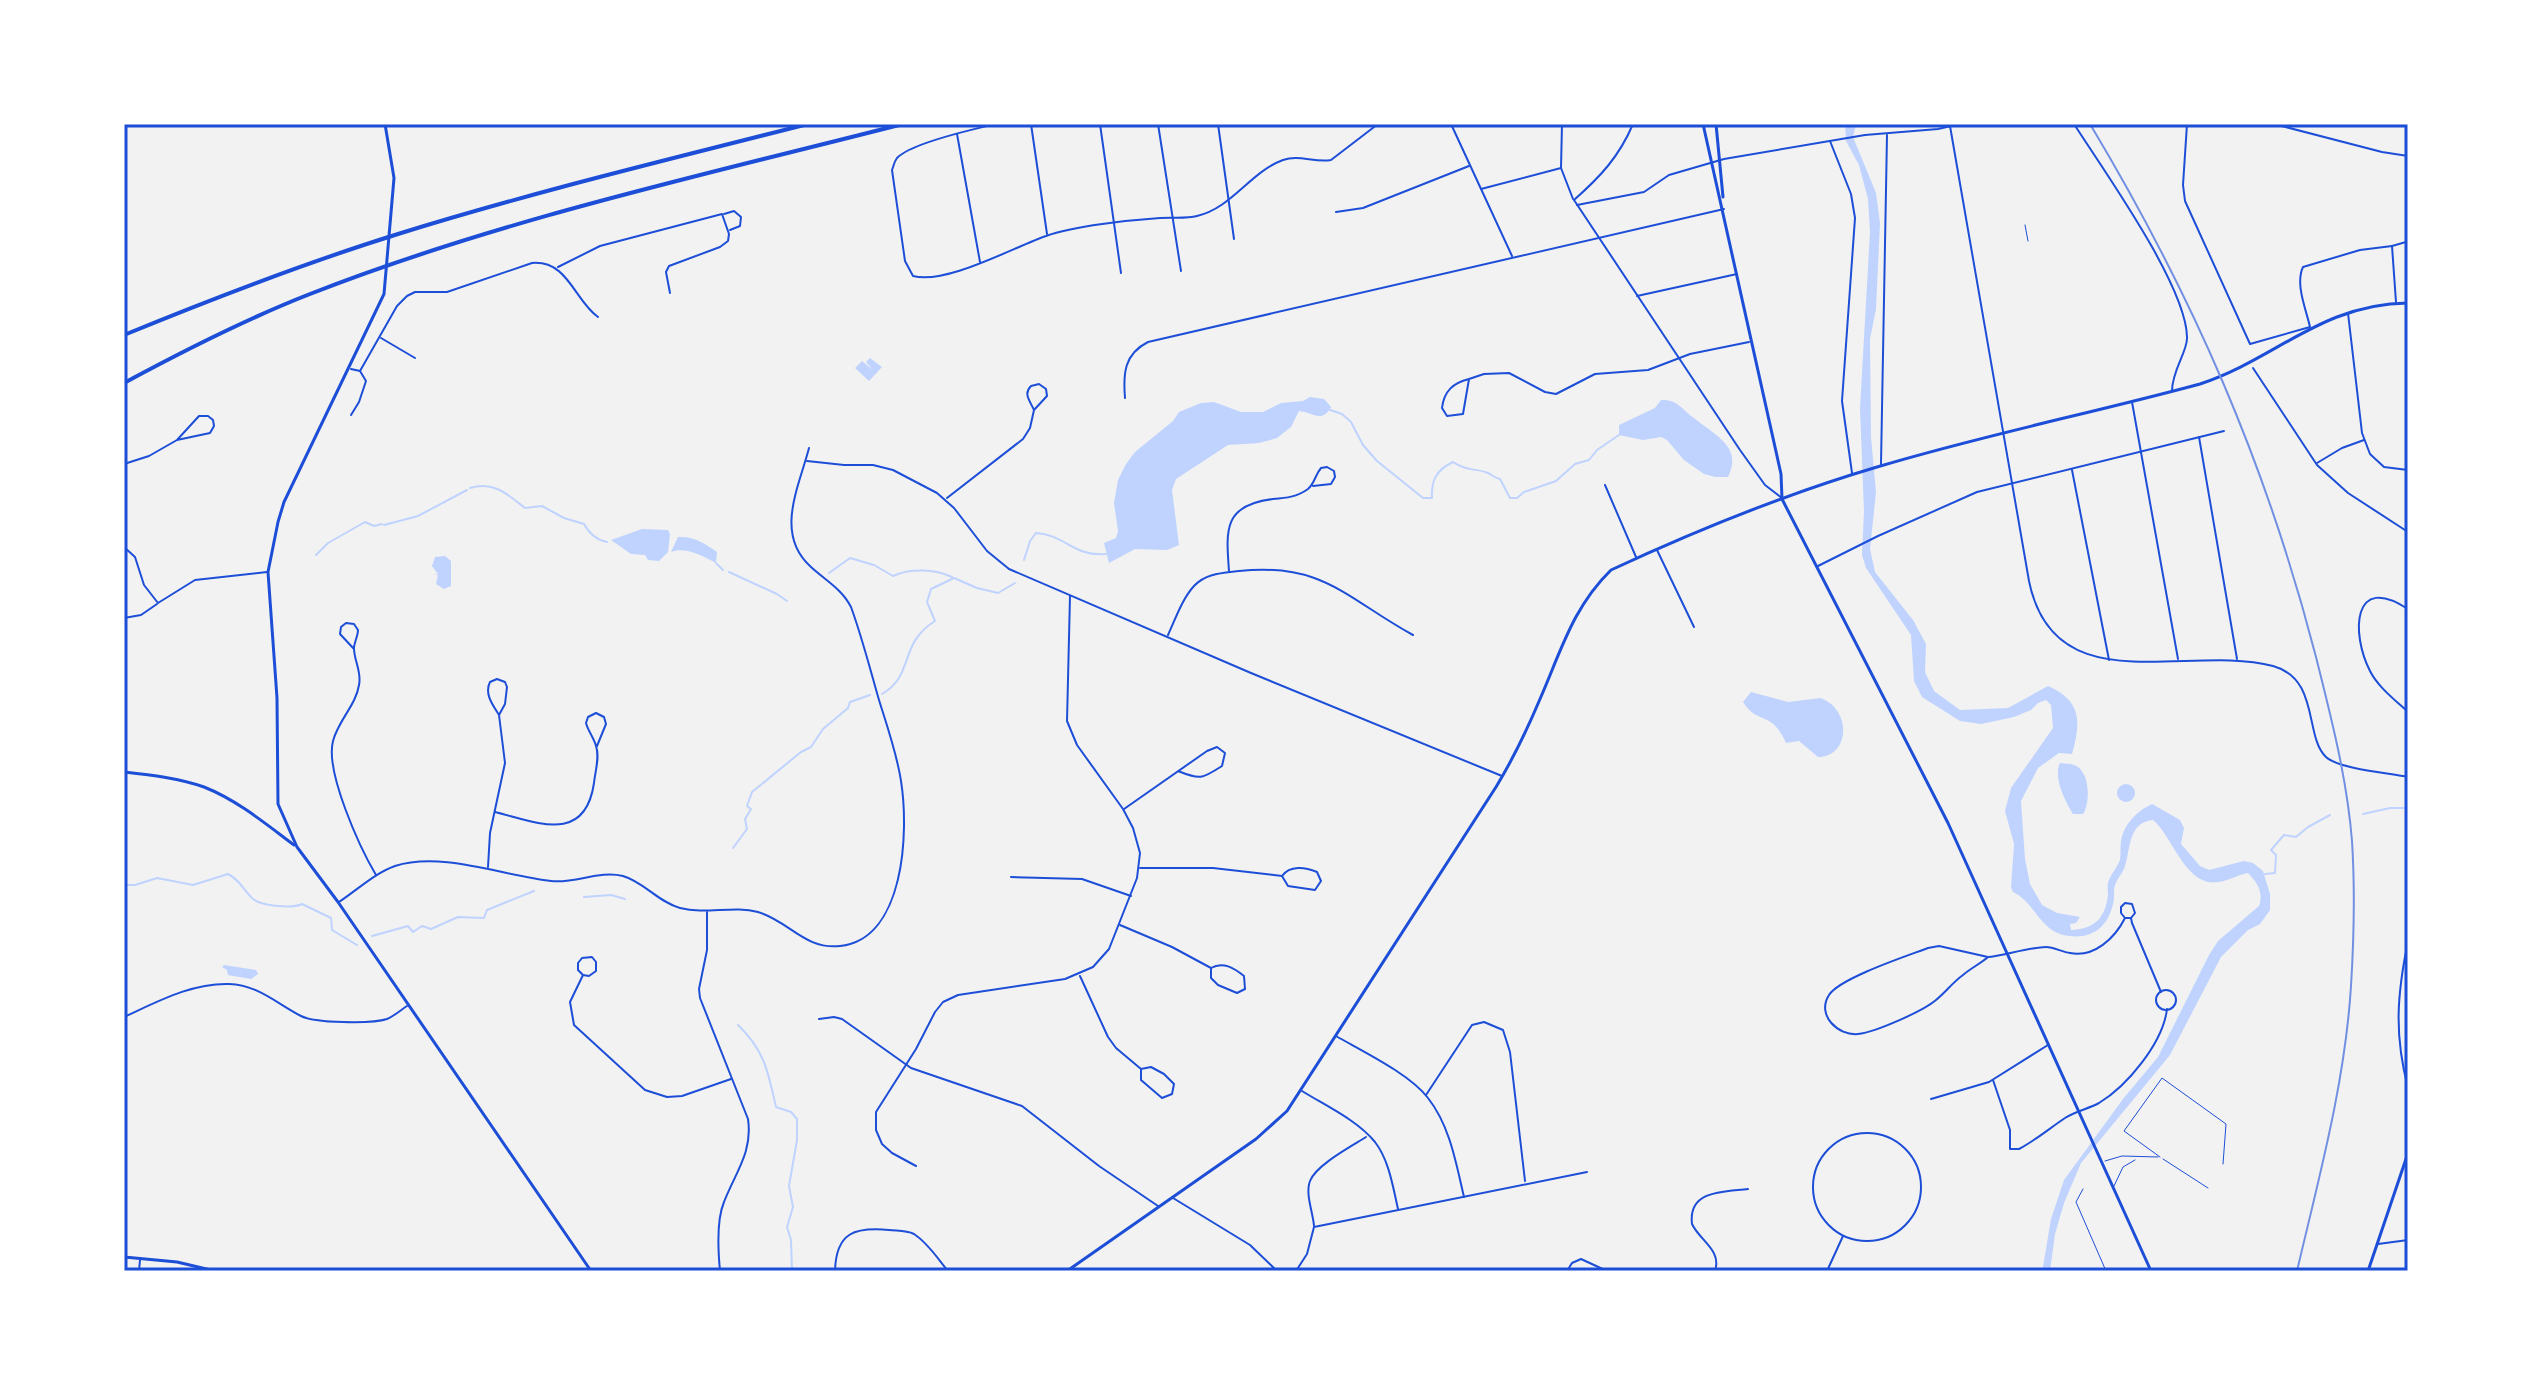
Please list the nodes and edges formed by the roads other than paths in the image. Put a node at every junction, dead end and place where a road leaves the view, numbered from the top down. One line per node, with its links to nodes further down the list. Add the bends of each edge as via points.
1 (385, 124): 64 (main road, via 394,178 387,285)
2 (808, 124): 58 (highway, via 398,234)
3 (903, 124): 67 (highway, via 528,221 403,260 244,322)
4 (996, 124): 21 (street)
5 (1031, 124): 39 (street)
6 (1100, 124): 36 (street)
7 (1158, 124): 35 (street)
8 (1218, 124): 29 (street)
9 (1378, 124): 29 (street, via 1331,160 1279,161)
10 (1451, 124): 26 (street)
11 (1562, 124): 27 (street)
12 (1633, 124): 30 (street, via 1612,163)
13 (1703, 124): 25 (main road)
14 (1716, 124): 24 (main road)
15 (1960, 124): 19 (street)
16 (2074, 124): 68 (street, via 2181,307 2187,342)
17 (2187, 124): 57 (street, via 2185,201 2250,344)
18 (2274, 124): 23 (street)
19 (1950, 126): 20 (street); 74 (street)
20 (1887, 132): 22 (street); 83 (street)
21 (957, 133): 46 (street); 46 (street, via 912,149 897,158 892,170 905,261 919,278)
22 (1829, 140): 24 (street); 86 (street, via 1853,199 1856,225 1842,410)
23 (2408, 156)
24 (1719, 160): 25 (street); 32 (main road)
25 (1712, 162): 31 (street, via 1669,175 1644,192); 32 (main road)
26 (1469, 166): 28 (street); 33 (street, via 1363,208)
27 (1560, 168): 28 (street); 30 (street)
28 (1480, 190): 45 (street)
29 (1229, 199): 35 (street, via 1196,217); 42 (street)
30 (1574, 200): 31 (street)
31 (1576, 205): 40 (street)
32 (1724, 209): 40 (street); 50 (main road)
33 (1336, 212)
34 (722, 214): 38 (street); 38 (street, via 734,211 741,217 740,226); 47 (street, via 600,246)
35 (1172, 218): 36 (street); 48 (street)
36 (1115, 224): 39 (street); 49 (street)
37 (2025, 225): 43 (lane)
38 (728, 230): 51 (street, via 723,245 669,266)
39 (1047, 235): 46 (street)
40 (1597, 238): 45 (street); 52 (street)
41 (2408, 238): 44 (street)
42 (1234, 239)
43 (2028, 241)
44 (2392, 246): 53 (street); 57 (street, via 2303,267 2301,290)
45 (1512, 257): 69 (street, via 1148,342 1126,363)
46 (980, 263)
47 (557, 268): 56 (street); 59 (street, via 532,263 447,292 415,292 401,301)
48 (1181, 271)
49 (1121, 273)
50 (1737, 274): 52 (street); 60 (main road)
51 (670, 293)
52 (1636, 296): 62 (street)
53 (2396, 303): 54 (main road); 55 (main road)
54 (2408, 303)
55 (2348, 313): 57 (main road); 77 (street)
56 (598, 317)
57 (2310, 327): 68 (main road, via 2226,375)
58 (124, 335)
59 (379, 337): 61 (street); 65 (street)
60 (1751, 341): 62 (street); 91 (main road)
61 (415, 358)
62 (1678, 358): 66 (street, via 1648,370 1595,374 1556,394 1509,373); 91 (street, via 1765,485)
63 (2253, 368): 81 (street)
64 (349, 369): 65 (street); 97 (main road, via 284,502)
65 (360, 371): 72 (street, via 366,381)
66 (1469, 379): 66 (street, via 1447,392 1442,408 1447,416 1464,412)
67 (124, 383)
68 (2172, 392): 70 (main road)
69 (1125, 398)
70 (2131, 402): 74 (main road); 79 (street)
71 (1034, 410): 71 (street, via 1027,390 1039,384 1047,396); 90 (street, via 1023,439)
72 (351, 415)
73 (2224, 431): 75 (street)
74 (2004, 433): 83 (main road); 87 (street)
75 (2199, 437): 79 (street); 109 (street)
76 (177, 440): 76 (street, via 210,433 213,420 199,416); 82 (street)
77 (2364, 440): 81 (street); 85 (street, via 2382,466)
78 (809, 448): 80 (street)
79 (2140, 452): 84 (street); 108 (street)
80 (806, 461): 90 (street, via 893,470); 127 (street, via 792,508 792,535 802,558 840,592 853,612 901,781 899,871 880,923 843,946 805,941 756,912)
81 (2316, 463): 92 (street, via 2348,493)
82 (124, 464)
83 (1878, 466): 86 (main road)
84 (2072, 469): 87 (street); 107 (street)
85 (2408, 470)
86 (1852, 474): 91 (main road)
87 (2013, 483): 96 (street, via 1969,495); 107 (street, via 2039,613 2071,647)
88 (1605, 485): 95 (street)
89 (1313, 486): 89 (street, via 1321,468 1334,471 1331,484); 98 (street, via 1295,496 1251,503 1235,514 1227,533)
90 (946, 499): 99 (street, via 997,561)
91 (1782, 499): 94 (main road); 96 (main road)
92 (2408, 532)
93 (124, 547): 100 (street, via 135,557 144,585)
94 (1657, 550): 95 (main road); 103 (street)
95 (1637, 558): 115 (main road, via 1611,570 1584,599)
96 (1817, 566): 132 (main road, via 1948,823)
97 (268, 572): 100 (street, via 195,580); 119 (main road, via 277,798)
98 (1230, 572): 104 (street, via 1286,571 1318,578); 105 (street, via 1205,577 1192,588)
99 (1070, 595): 105 (street); 117 (street, via 1067,721 1077,745)
100 (158, 603): 102 (street, via 141,615)
101 (2408, 609): 110 (street, via 2391,598 2374,597 2361,607 2358,626 2371,673)
102 (124, 618)
103 (1694, 627)
104 (1413, 635)
105 (1167, 636): 115 (street)
106 (354, 649): 106 (street, via 358,628 346,623 340,636); 122 (street, via 359,685 334,737 332,757 358,842)
107 (2110, 661): 108 (street)
108 (2178, 661): 109 (street)
109 (2237, 661): 116 (street, via 2279,668 2294,678 2326,757)
110 (2408, 712)
111 (499, 715): 111 (street, via 488,690 497,679 508,689); 118 (street, via 505,763)
112 (597, 746): 112 (street, via 586,723 596,713 606,724); 118 (street, via 591,799 575,820 550,825)
113 (1178, 771): 113 (street, via 1212,749 1225,753 1223,764 1204,778); 117 (street)
114 (124, 772): 119 (main road, via 212,790)
115 (1502, 776): 142 (main road)
116 (2408, 777)
117 (1123, 809): 120 (street, via 1136,836)
118 (495, 812): 121 (street)
119 (297, 847): 126 (main road)
120 (1139, 868): 123 (street, via 1206,867); 125 (street)
121 (488, 869): 122 (street, via 414,863); 127 (street, via 555,882 621,876 674,906)
122 (377, 876): 126 (street)
123 (1282, 876): 123 (street, via 1290,869 1305,869 1318,873 1321,881 1315,890 1301,890 1288,886)
124 (1011, 877): 125 (street, via 1085,880)
125 (1131, 896): 130 (street)
126 (338, 902): 138 (main road)
127 (707, 910): 146 (street, via 700,998)
128 (2125, 918): 129 (street); 129 (street, via 2120,910 2129,903 2136,910); 132 (street, via 2104,944 2086,953 2043,947)
129 (2131, 918): 137 (street)
130 (1119, 924): 134 (street); 136 (street, via 1102,958)
131 (2408, 941): 148 (street, via 2397,1017)
132 (2006, 954): 133 (street); 143 (main road)
133 (1988, 957): 133 (street, via 1939,946 1888,964 1835,989 1826,1003 1829,1021 1847,1033 1871,1030 1931,1004)
134 (1211, 968): 134 (street, via 1223,965 1237,971 1245,978 1245,989 1237,993 1218,985)
135 (583, 975): 135 (street, via 596,971 592,957 578,963); 146 (street, via 570,1002 574,1025 645,1090 682,1096)
136 (1079, 975): 144 (street, via 952,997 935,1012); 145 (street, via 1112,1043)
137 (2161, 992): 139 (street, via 2157,1002); 139 (street, via 2175,996)
138 (409, 1005): 140 (street, via 376,1021 311,1020 255,989 218,984 187,990); 178 (main road)
139 (2167, 1009): 152 (street, via 2150,1049 2130,1077 2106,1098)
140 (124, 1017)
141 (819, 1019): 144 (street, via 846,1021)
142 (1335, 1036): 149 (main road); 150 (street, via 1378,1059)
143 (2048, 1045): 147 (street); 152 (main road)
144 (905, 1065): 159 (street, via 878,1107 875,1125 885,1147); 168 (street, via 1022,1106)
145 (1141, 1069): 145 (street, via 1142,1082 1158,1096 1172,1094 1174,1085 1164,1074 1151,1067)
146 (731, 1079): 179 (street, via 750,1131 747,1152 721,1211)
147 (1993, 1080): 151 (street); 152 (street, via 2010,1130 2010,1149 2026,1146)
148 (2408, 1086)
149 (1302, 1091): 153 (street); 166 (main road, via 1272,1127)
150 (1426, 1095): 161 (street, via 1472,1025 1484,1022 1503,1030); 167 (street, via 1448,1137)
151 (1931, 1099)
152 (2078, 1111): 157 (main road)
153 (1367, 1136): 169 (street, via 1383,1158); 170 (street, via 1311,1179)
154 (2408, 1153): 173 (main road)
155 (2160, 1157): 156 (lane); 158 (lane, via 2124,1131 2162,1078 2226,1124); 162 (lane)
156 (2136, 1158): 157 (lane); 165 (lane, via 2123,1167)
157 (2101, 1162): 165 (main road)
158 (2223, 1164)
159 (916, 1166)
160 (1587, 1172): 161 (street)
161 (1525, 1184): 167 (street)
162 (2208, 1188)
163 (1748, 1189): 187 (street, via 1707,1195 1694,1207 1692,1224 1715,1254)
164 (2083, 1189): 189 (lane, via 2076,1202)
165 (2113, 1189): 190 (main road)
166 (1172, 1197): 168 (main road); 183 (street, via 1250,1245)
167 (1464, 1197): 169 (street)
168 (1158, 1206): 182 (main road)
169 (1398, 1210): 170 (street)
170 (1314, 1227): 184 (street)
171 (1843, 1235): 171 (street, via 1816,1204 1813,1187 1819,1162 1850,1135 1892,1138 1919,1169 1922,1186 1916,1211 1885,1238 1868,1241); 188 (street)
172 (2408, 1240): 173 (street)
173 (2377, 1244): 191 (main road)
174 (124, 1257): 175 (main road)
175 (141, 1258): 176 (street); 177 (main road)
176 (139, 1271)
177 (215, 1271)
178 (591, 1271)
179 (720, 1271)
180 (835, 1271): 181 (street, via 841,1242 855,1231 872,1229 909,1231)
181 (948, 1271)
182 (1067, 1271)
183 (1277, 1271)
184 (1296, 1271)
185 (1567, 1271): 186 (street, via 1581,1259)
186 (1607, 1271)
187 (1715, 1271)
188 (1827, 1271)
189 (2106, 1271)
190 (2151, 1271)
191 (2368, 1271)

